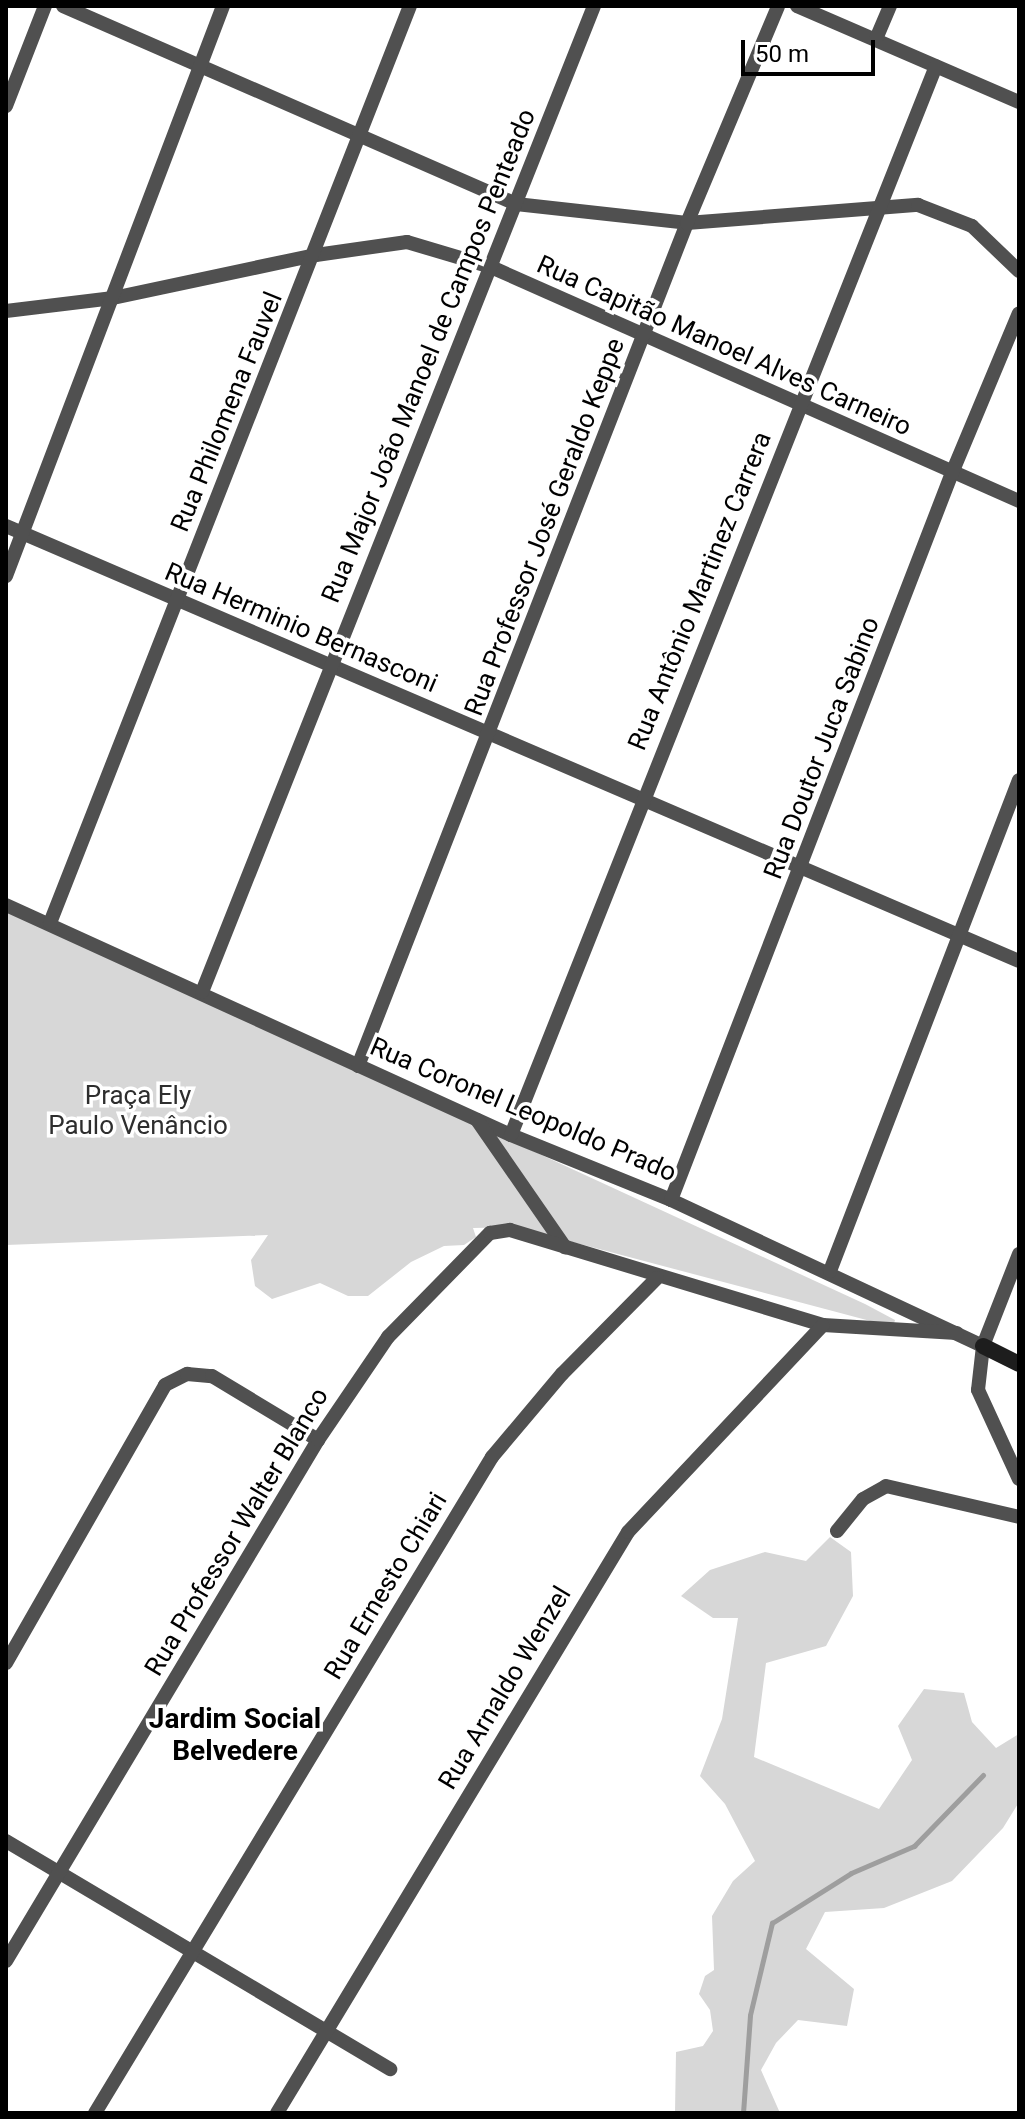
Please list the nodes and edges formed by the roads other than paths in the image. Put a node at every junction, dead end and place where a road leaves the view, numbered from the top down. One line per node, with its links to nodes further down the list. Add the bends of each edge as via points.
1 (45, 6): 14 (street)
2 (63, 6): 11 (street)
3 (223, 6): 11 (street)
4 (410, 6): 15 (street, Rua Philomena Fauvel)
5 (594, 6): 16 (street, Rua Major João Manoel de Campos Penteado)
6 (778, 6): 18 (street, Rua Professor José Geraldo Keppe)
7 (797, 6): 9 (street)
8 (890, 6): 10 (street)
9 (818, 10): 10 (street)
10 (876, 39): 12 (street)
11 (200, 64): 15 (street); 22 (street)
12 (936, 66): 13 (street); 17 (street, Rua Antônio Martinez Carrera)
13 (1019, 102)
14 (6, 106)
15 (361, 136): 16 (street); 19 (street, Rua Philomena Fauvel)
16 (516, 204): 18 (street); 20 (street, Rua Major João Manoel de Campos Penteado)
17 (878, 210): 18 (street); 21 (street, via 918,205 950,213 993,242); 26 (street, Rua Antônio Martinez Carrera)
18 (687, 223): 25 (street, Rua Professor José Geraldo Keppe)
19 (316, 255): 20 (street, Rua Capitão Manoel Alves Carneiro, via 407,242); 22 (street); 32 (street, Rua Philomena Fauvel)
20 (491, 267): 25 (street, Rua Capitão Manoel Alves Carneiro); 33 (street, Rua Major João Manoel de Campos Penteado)
21 (1019, 271)
22 (113, 298): 23 (street); 30 (street)
23 (6, 311)
24 (1019, 313): 27 (street, Rua Doutor Juca Sabino)
25 (643, 337): 26 (street, Rua Capitão Manoel Alves Carneiro); 34 (street, Rua Professor José Geraldo Keppe)
26 (800, 407): 27 (street, Rua Capitão Manoel Alves Carneiro); 36 (street, Rua Antônio Martinez Carrera)
27 (952, 473): 28 (street, Rua Capitão Manoel Alves Carneiro); 37 (street, Rua Doutor Juca Sabino)
28 (1019, 501)
29 (6, 526): 30 (street, Rua Herminio Bernasconi)
30 (23, 533): 31 (street); 32 (street, Rua Herminio Bernasconi)
31 (6, 576)
32 (177, 600): 33 (street, Rua Herminio Bernasconi); 39 (street, Rua Philomena Fauvel)
33 (332, 667): 34 (street, Rua Herminio Bernasconi); 42 (street, Rua Major João Manoel de Campos Penteado)
34 (490, 736): 36 (street, Rua Herminio Bernasconi); 43 (street, Rua Professor José Geraldo Keppe)
35 (1019, 780): 40 (street)
36 (643, 797): 37 (street, Rua Herminio Bernasconi); 45 (street, Rua Antônio Martinez Carrera)
37 (803, 866): 40 (street, Rua Herminio Bernasconi); 46 (street, Rua Doutor Juca Sabino)
38 (6, 905): 39 (street, Rua Coronel Leopoldo Prado)
39 (50, 923): 42 (street, Rua Coronel Leopoldo Prado)
40 (960, 935): 41 (street, Rua Herminio Bernasconi); 49 (street)
41 (1019, 961)
42 (202, 992): 43 (street, Rua Coronel Leopoldo Prado)
43 (358, 1066): 44 (street, Rua Coronel Leopoldo Prado)
44 (477, 1120): 45 (street, Rua Coronel Leopoldo Prado); 47 (street)
45 (511, 1135): 46 (street, Rua Coronel Leopoldo Prado)
46 (671, 1200): 49 (street, Rua Coronel Leopoldo Prado)
47 (565, 1247): 50 (street); 55 (street, Rua Professor Walter Blanco, via 510,1230 490,1233 388,1337)
48 (1019, 1254): 53 (street)
49 (830, 1271): 52 (street, Rua Coronel Leopoldo Prado)
50 (657, 1278): 51 (street); 62 (street, Rua Ernesto Chiari, via 562,1374 492,1457)
51 (823, 1325): 52 (street); 64 (street, Rua Arnaldo Wenzel, via 628,1532)
52 (957, 1333): 53 (street, Rua Coronel Leopoldo Prado)
53 (983, 1346): 54 (street, Rua Coronel Leopoldo Prado); 56 (street, via 981,1405)
54 (1019, 1364)
55 (318, 1440): 59 (street, via 212,1376 187,1374 165,1385); 61 (street, Rua Professor Walter Blanco)
56 (1019, 1479)
57 (1019, 1517): 58 (street, via 886,1486 863,1499)
58 (837, 1531)
59 (6, 1663)
60 (6, 1841): 61 (street)
61 (58, 1873): 62 (street); 63 (street, Rua Professor Walter Blanco)
62 (191, 1953): 64 (street); 66 (street, Rua Ernesto Chiari)
63 (6, 1961)
64 (325, 2032): 65 (street); 67 (street, Rua Arnaldo Wenzel)
65 (390, 2069)
66 (95, 2113)
67 (277, 2113)

